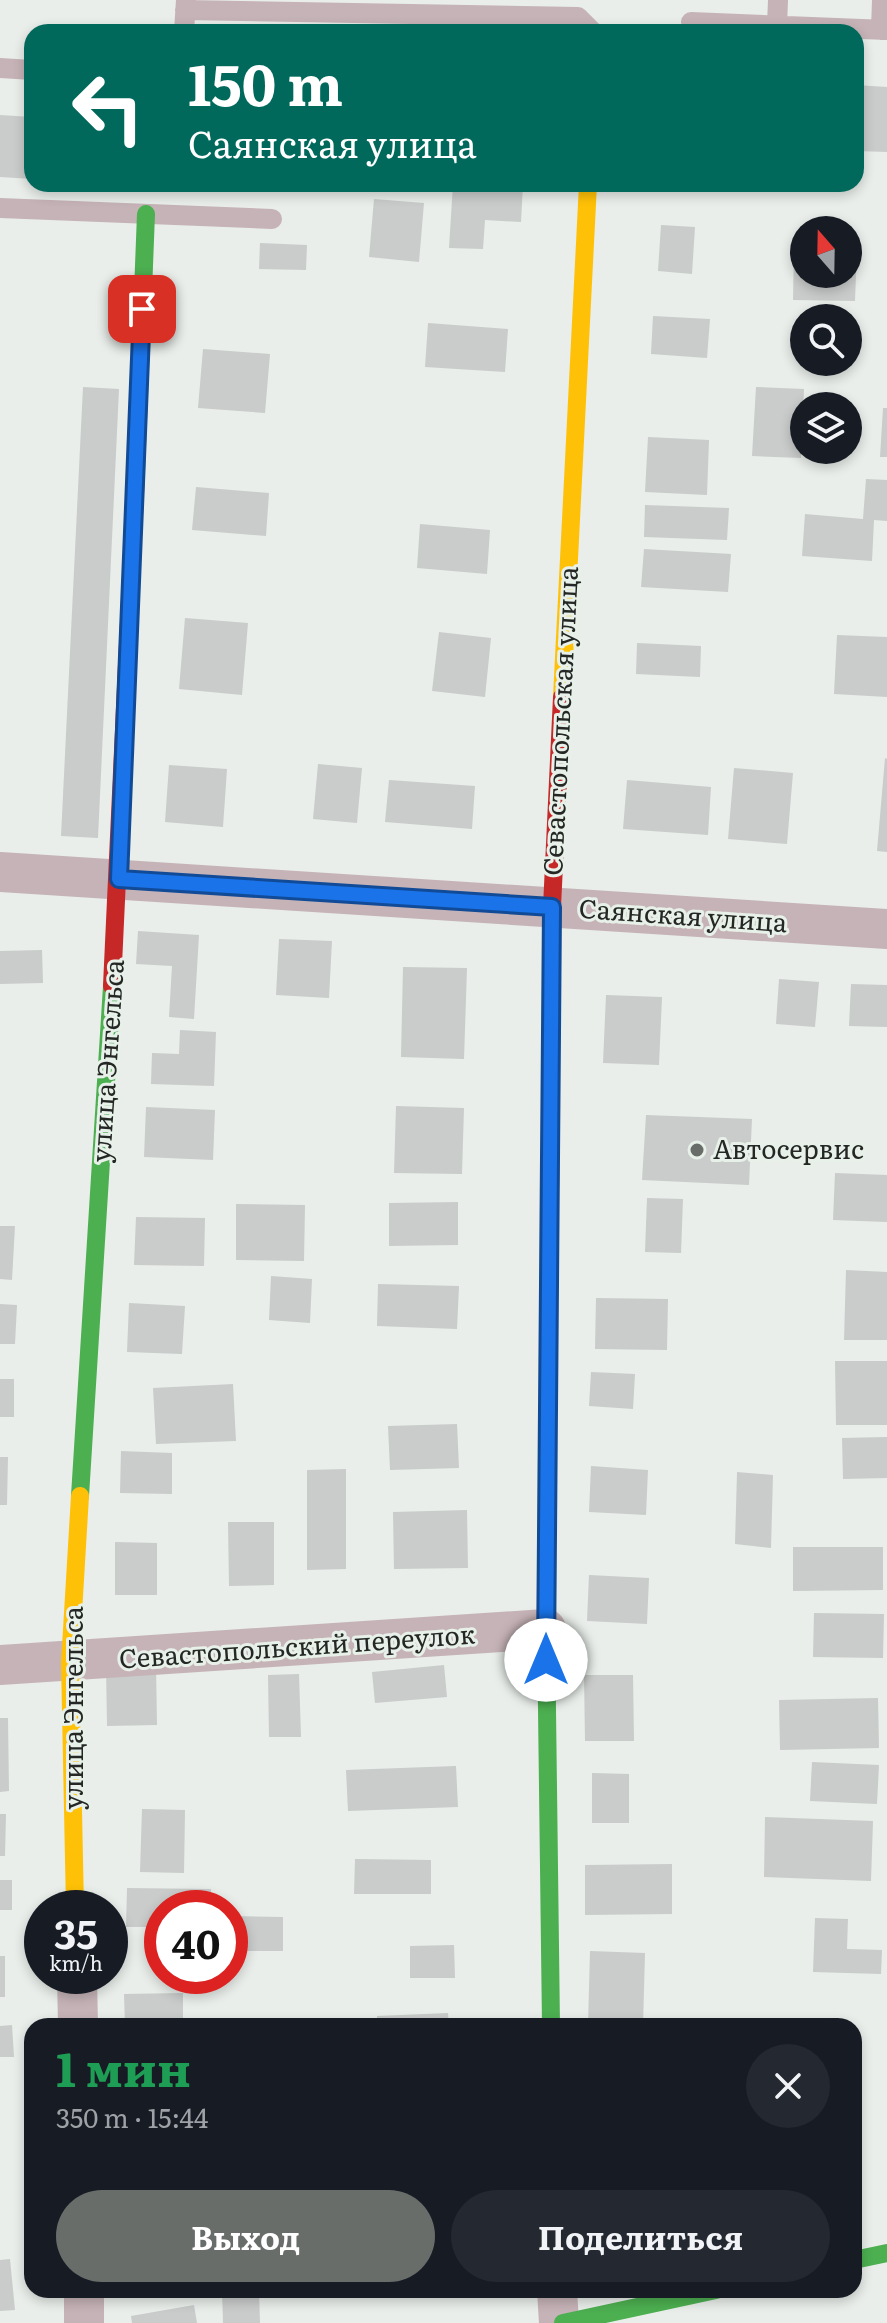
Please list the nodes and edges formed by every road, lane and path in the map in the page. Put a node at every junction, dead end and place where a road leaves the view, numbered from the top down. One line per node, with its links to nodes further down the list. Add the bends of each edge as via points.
1 (778, 0): 8 (lane)
2 (882, 0): 10 (lane)
3 (186, 5): 4 (lane)
4 (424, 7): 6 (lane, via 578,17)
5 (691, 22): 7 (lane)
6 (585, 24)
7 (734, 24)
8 (777, 24)
9 (864, 29): 10 (lane)
10 (884, 30)
11 (0, 68): 12 (lane)
12 (24, 70)
13 (588, 192): 19 (street, Севастопольская улица)
14 (0, 208): 15 (lane)
15 (146, 214): 16 (lane); 18 (street, улица Энгельса)
16 (272, 219)
17 (0, 872): 18 (street, Саянская улица)
18 (119, 879): 19 (street, Саянская улица); 22 (street, улица Энгельса)
19 (552, 907): 20 (street, Саянская улица); 21 (street, Севастопольская улица)
20 (887, 929)
21 (546, 1629): 22 (street, Севастопольский переулок); 27 (street, Севастопольская улица)
22 (70, 1663): 23 (street, Севастопольский переулок); 24 (street, улица Энгельса)
23 (0, 1665)
24 (75, 1890)
25 (77, 1994): 26 (street)
26 (78, 2018)
27 (551, 2018)
28 (887, 2253): 29 (street)
29 (862, 2258)
30 (84, 2298): 33 (street)
31 (558, 2298): 34 (street)
32 (678, 2298): 34 (street)
33 (84, 2323)
34 (561, 2323)

